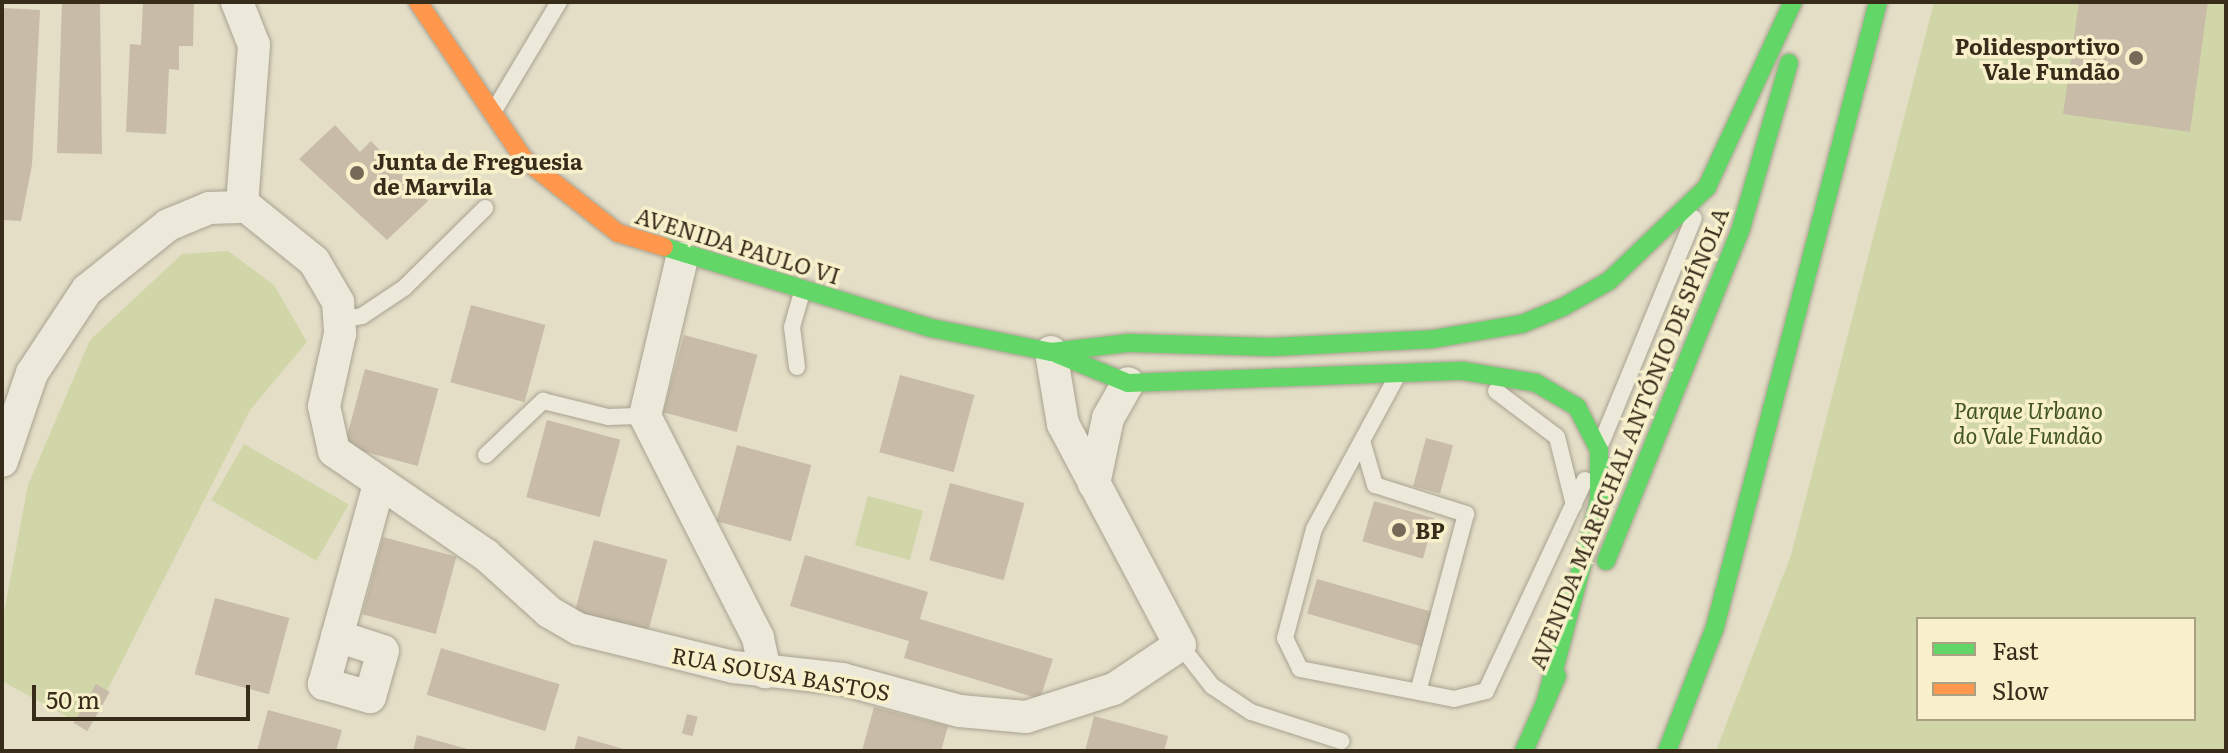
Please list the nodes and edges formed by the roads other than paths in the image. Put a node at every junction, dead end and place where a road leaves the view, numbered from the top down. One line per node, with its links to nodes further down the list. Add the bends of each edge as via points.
1 (237, 2): 9 (street, via 254,45 253,127)
2 (418, 2): 7 (main road, AVENIDA PAULO VI)
3 (559, 2): 7 (lane)
4 (1793, 2): 8 (main road)
5 (1806, 2): 31 (main road, AVENIDA MARECHAL ANTÓNIO DE SPÍNOLA, via 1741,228)
6 (1878, 2): 34 (main road, via 1715,627)
7 (492, 114): 11 (main road, AVENIDA PAULO VI, via 524,159 572,202 618,233)
8 (1707, 187): 14 (main road, via 1609,281 1522,324 1433,339 1272,347 1129,343); 21 (lane)
9 (242, 206): 13 (street, RUA SOUSA BASTOS, via 314,261 334,290); 23 (street, via 168,225 87,290 32,373)
10 (485, 208): 13 (lane, via 404,288 362,316)
11 (682, 258): 12 (main road, AVENIDA PAULO VI); 19 (street)
12 (802, 292): 14 (main road, AVENIDA PAULO VI); 15 (lane, via 792,327)
13 (340, 320): 25 (street, RUA SOUSA BASTOS, via 326,434 340,458)
14 (1051, 352): 18 (main road); 24 (street, via 1063,424)
15 (797, 367)
16 (1463, 371): 17 (main road); 21 (main road, via 1536,383 1577,407); 26 (lane, via 1557,437)
17 (1397, 377): 18 (main road); 20 (lane)
18 (1128, 383): 24 (street, via 1108,418)
19 (645, 416): 22 (lane, via 608,417 543,401); 29 (street, via 758,638)
20 (1363, 444): 30 (lane, via 1375,485 1466,514); 30 (lane, via 1314,529 1285,638 1300,669)
21 (1599, 450): 26 (lane); 31 (main road, via 1599,501)
22 (486, 455)
23 (2, 461)
24 (1094, 484): 28 (street)
25 (378, 488): 27 (street); 29 (street, RUA SOUSA BASTOS, via 472,545 567,623)
26 (1574, 505): 30 (lane, via 1486,691 1454,699)
27 (337, 636)
28 (1180, 645): 29 (street, RUA SOUSA BASTOS, via 1114,689 1010,718 842,679); 32 (lane, via 1212,686 1251,712)
29 (765, 672)
30 (1418, 692)
31 (1545, 704): 33 (main road, AVENIDA MARECHAL ANTÓNIO DE SPÍNOLA)
32 (1341, 741)
33 (1524, 751)
34 (1667, 751)

